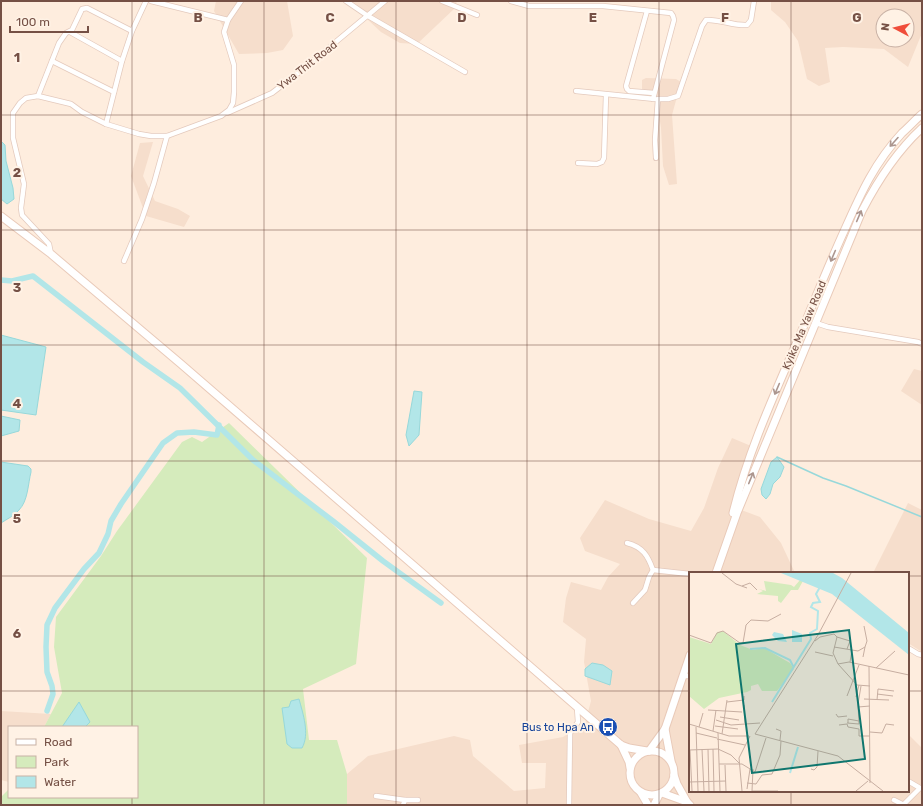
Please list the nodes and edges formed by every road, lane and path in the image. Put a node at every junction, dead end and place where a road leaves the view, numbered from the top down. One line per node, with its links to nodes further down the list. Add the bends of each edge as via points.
1 (146, 1): 15 (street)
2 (151, 1): 14 (street)
3 (241, 1): 14 (street)
4 (346, 1): 13 (street)
5 (385, 1): 13 (street, Ywa Thit Road)
6 (442, 1): 12 (street)
7 (512, 1): 10 (street, via 529,6)
8 (549, 1): 10 (street)
9 (754, 1): 25 (street, via 751,20 747,25 706,20 678,96)
10 (548, 7): 11 (street, via 603,6)
11 (647, 11): 22 (street, via 671,13 674,20); 22 (street, via 626,86 629,91)
12 (477, 14)
13 (368, 16): 19 (street); 27 (street, Ywa Thit Road, via 272,93)
14 (228, 20): 27 (street, via 224,32 234,65 234,92 233,103)
15 (132, 31): 16 (street, via 84,8); 18 (street)
16 (70, 32): 17 (street, via 66,33); 18 (street)
17 (52, 61): 21 (street); 24 (street)
18 (122, 61): 21 (street)
19 (465, 72)
20 (576, 90): 23 (street)
21 (114, 92): 28 (street)
22 (654, 93): 25 (street)
23 (606, 94): 25 (street); 32 (street, via 604,158 597,164)
24 (38, 96): 28 (street, Ywa Thit Road, via 71,104); 34 (street, via 26,98 14,113 13,138 24,184 22,215 49,244)
25 (656, 99): 31 (street)
26 (922, 114): 39 (main road, Kyike Ma Yaw Road, one-way to 39, via 891,145 863,188 756,440 740,485)
27 (221, 116): 30 (street, Ywa Thit Road)
28 (106, 124): 30 (street, Ywa Thit Road, via 139,134)
29 (922, 128): 36 (main road, Kyike Ma Yaw Road, one-way to 29, via 862,211 875,186 889,164)
30 (167, 136): 35 (street, via 142,219)
31 (656, 158)
32 (578, 163)
33 (1, 216): 34 (main road)
34 (51, 254): 48 (main road)
35 (124, 261)
36 (816, 323): 37 (street); 39 (main road, Kyike Ma Yaw Road, one-way to 36)
37 (922, 344)
38 (627, 543): 40 (street, via 635,545 648,556)
39 (722, 554): 41 (main road, Kyike Ma Yaw Road)
40 (654, 570): 42 (street); 43 (street, via 648,577 645,590)
41 (716, 572)
42 (689, 574)
43 (633, 603)
44 (909, 649): 45 (street)
45 (922, 655)
46 (689, 661): 47 (main road)
47 (687, 676): 49 (main road)
48 (577, 707): 50 (main road); 64 (street, via 578,722 570,733)
49 (665, 729): 51 (main road); 52 (main road)
50 (621, 745): 51 (main road); 53 (main road, via 630,762)
51 (648, 751): 52 (main road, via 657,751); 53 (main road, via 635,758)
52 (671, 761): 54 (main road)
53 (630, 770): 56 (main road, via 632,784)
54 (674, 775): 57 (main road, via 669,787); 62 (main road)
55 (909, 782): 67 (street, via 920,788)
56 (641, 793): 57 (main road, via 653,796); 65 (main road)
57 (661, 794): 62 (main road); 66 (main road)
58 (376, 796): 59 (street)
59 (405, 800): 60 (street); 63 (street)
60 (418, 800)
61 (894, 800): 67 (street)
62 (688, 803)
63 (403, 805)
64 (569, 805)
65 (648, 805)
66 (654, 805)
67 (903, 805)

